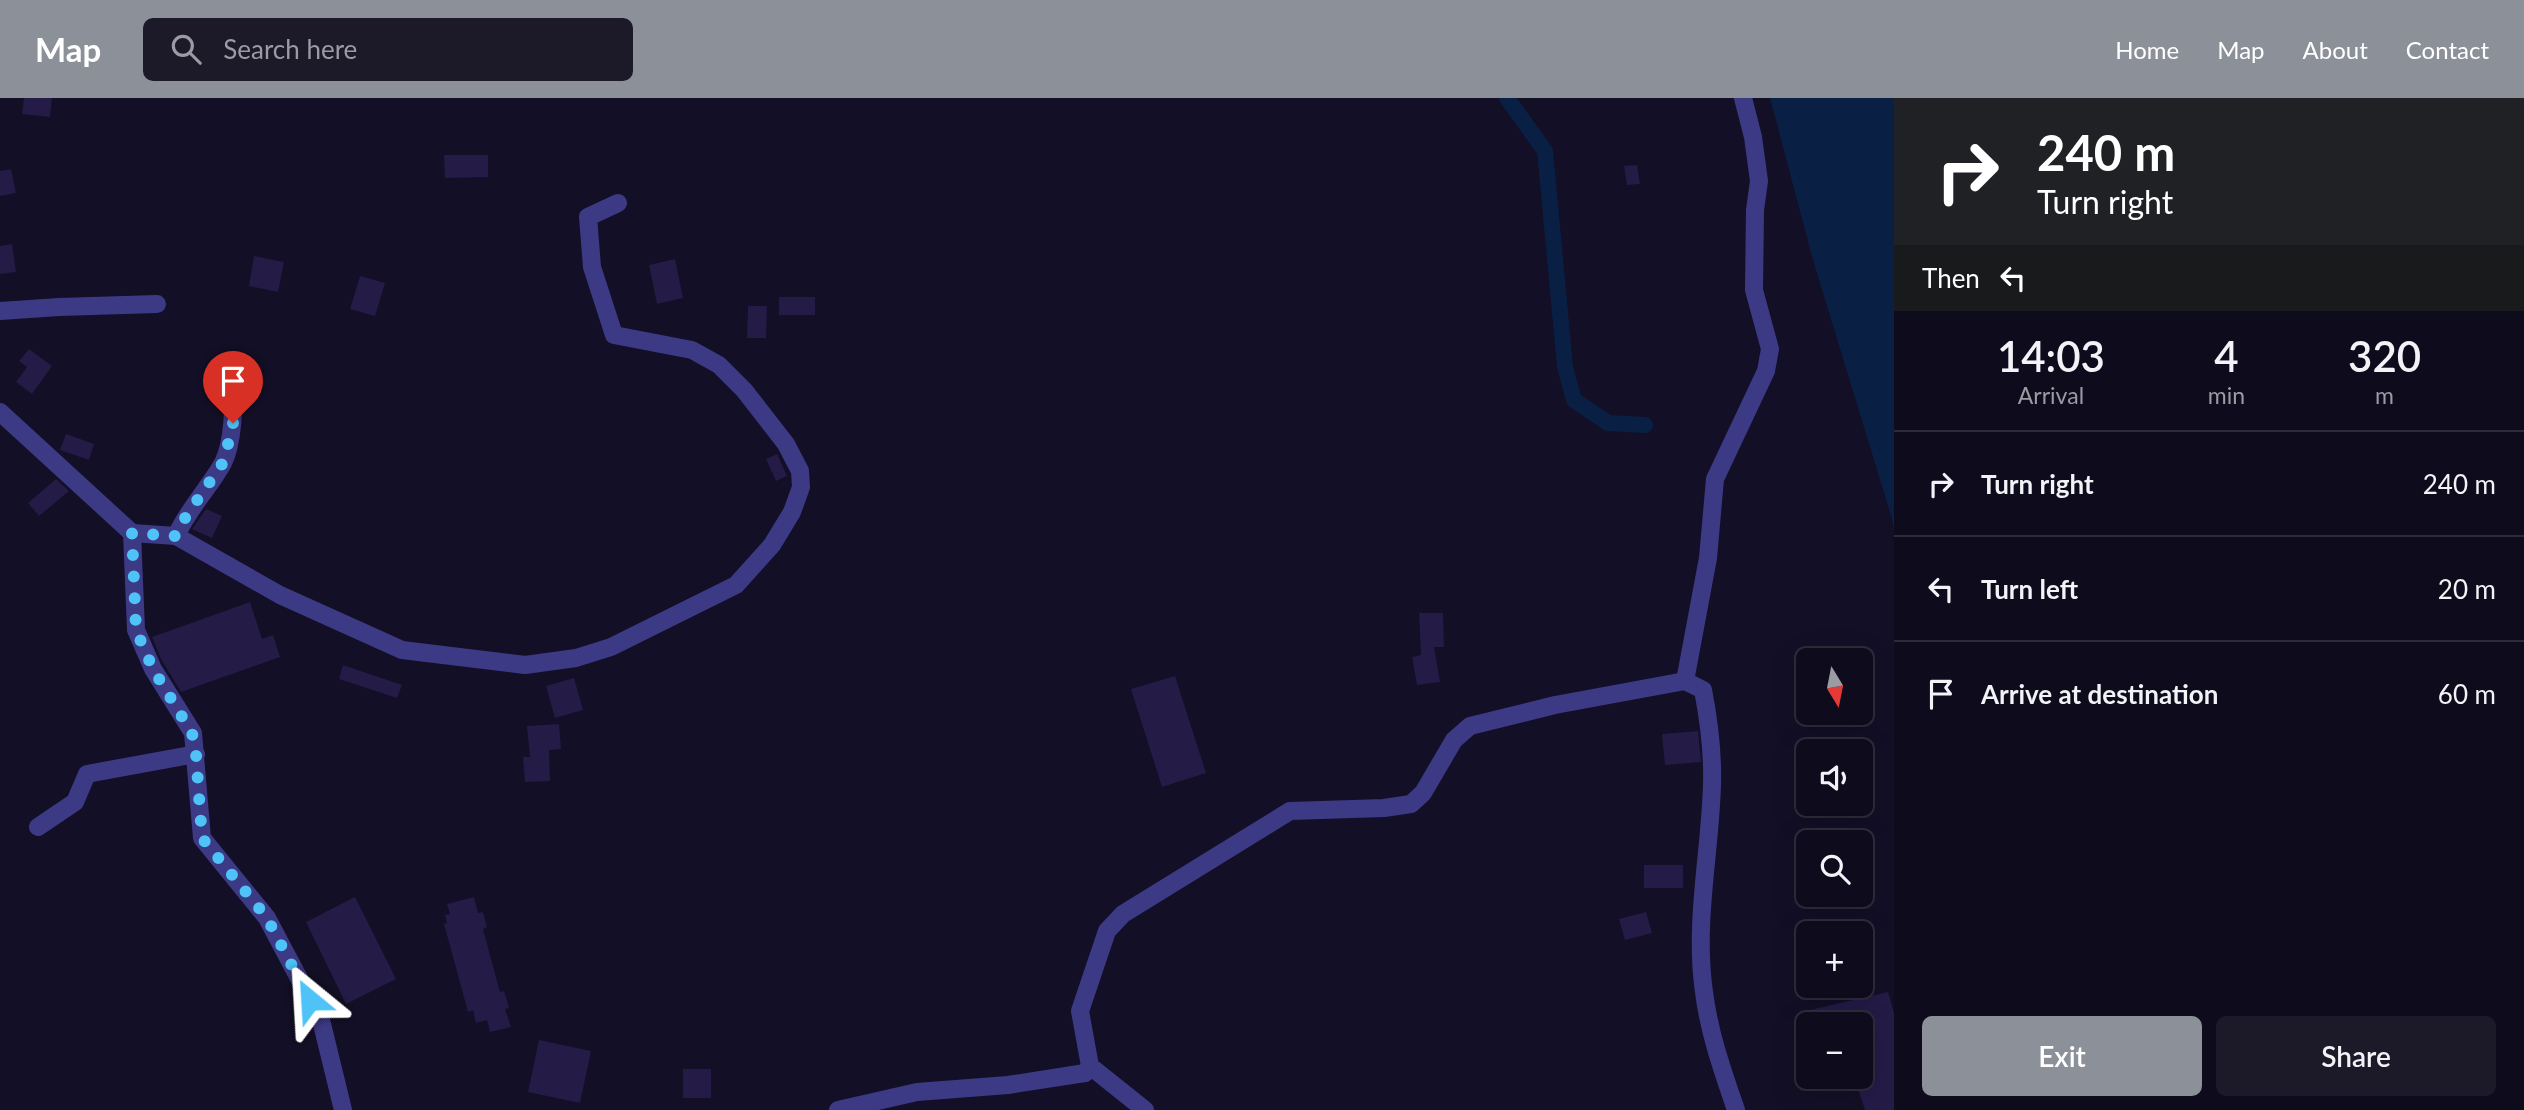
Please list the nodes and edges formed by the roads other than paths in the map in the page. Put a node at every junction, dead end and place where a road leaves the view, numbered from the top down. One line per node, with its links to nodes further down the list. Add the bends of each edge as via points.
1 (1743, 98): 9 (street, via 1759,181 1754,290 1770,349 1766,370 1715,478 1709,558)
2 (618, 203): 8 (street, via 588,217 592,267 614,335 692,350 719,365 786,444 800,471 801,487 792,512 772,545 736,585 611,647 576,658 525,664 402,650 280,595)
3 (157, 304): 4 (street)
4 (0, 312)
5 (234, 360): 8 (street, via 233,423 224,461)
6 (0, 412): 7 (street)
7 (132, 533): 8 (street); 10 (street, via 136,630 153,669 192,733)
8 (176, 536)
9 (1685, 681): 12 (street, via 1470,726 1454,740 1423,793 1411,804 1290,811 1176,879 1123,914 1107,931 1080,1011); 16 (street, via 1703,690 1710,731 1712,785 1701,921 1703,991)
10 (196, 754): 11 (street, via 88,774 75,802); 13 (street, via 202,838 267,918 321,1020)
11 (38, 827)
12 (1088, 1069): 14 (street, via 1008,1085 917,1093); 15 (street)
13 (343, 1110)
14 (838, 1110)
15 (1145, 1110)
16 (1736, 1110)

